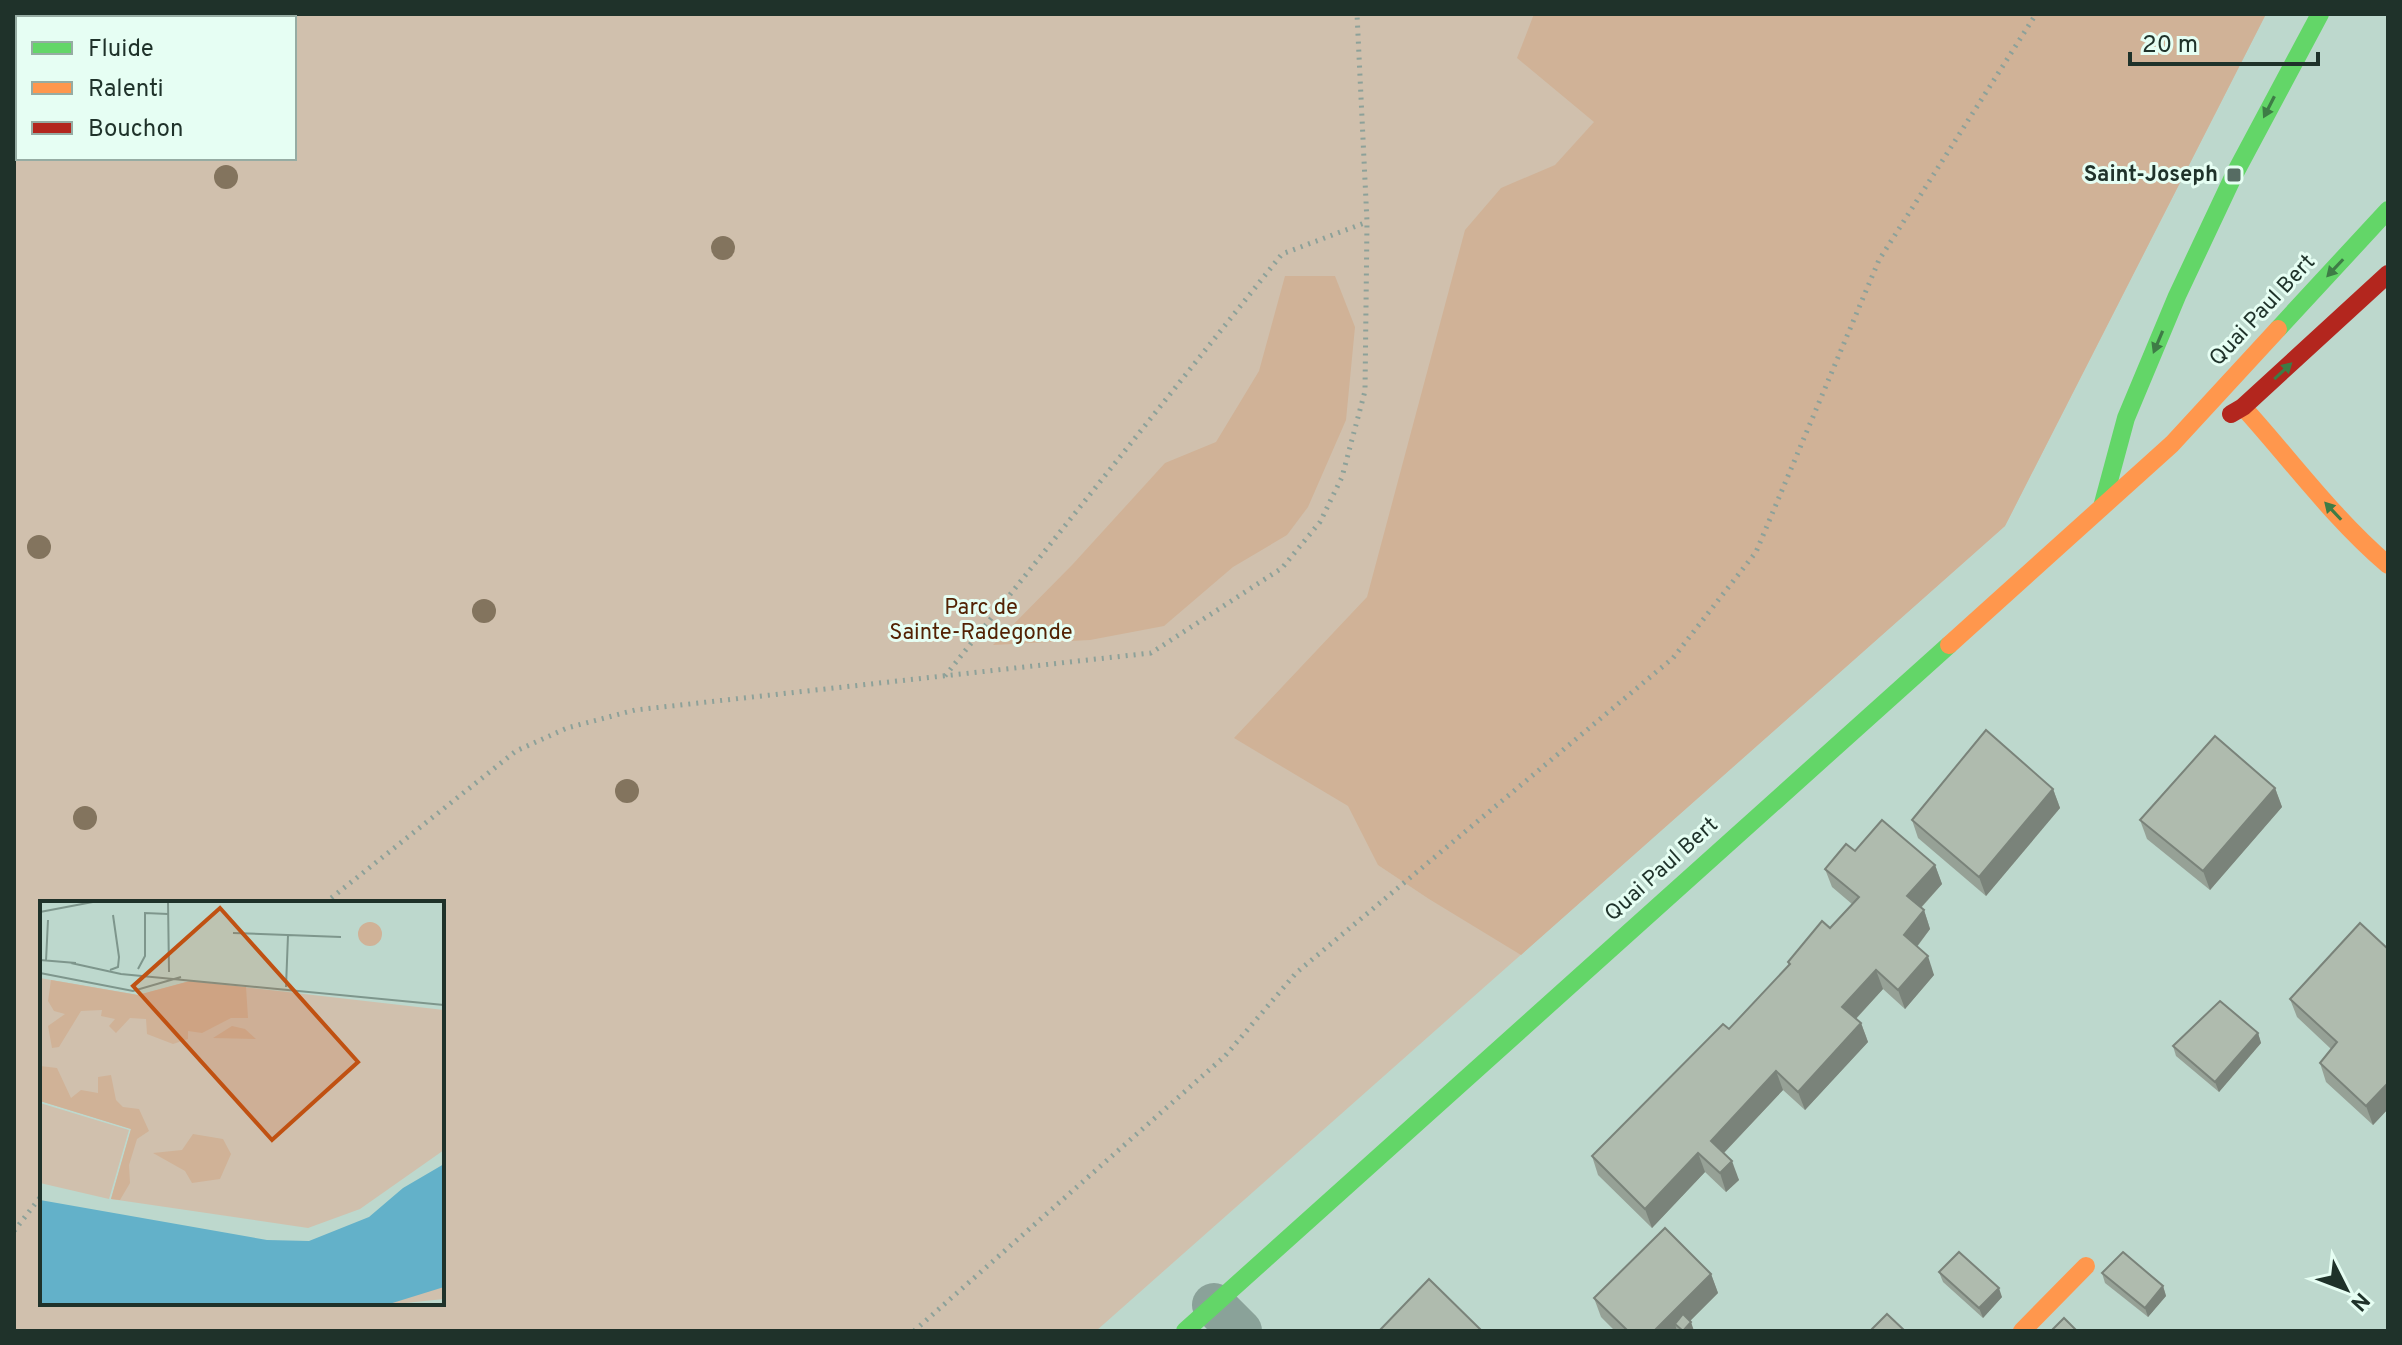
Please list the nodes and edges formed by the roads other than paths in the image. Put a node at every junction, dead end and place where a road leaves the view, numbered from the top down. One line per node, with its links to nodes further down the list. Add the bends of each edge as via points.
1 (2320, 14): 6 (main road, one-way to 6, via 2177,296 2126,418)
2 (2388, 210): 5 (main road, Quai Paul Bert, one-way to 5)
3 (2388, 274): 4 (main road, Quai Paul Bert, one-way to 3)
4 (2243, 407): 5 (main road, Quai Paul Bert); 7 (main road, one-way to 4, via 2325,503)
5 (2172, 444): 6 (main road, Quai Paul Bert)
6 (2102, 507): 9 (main road, Quai Paul Bert)
7 (2388, 565)
8 (2086, 1266): 10 (main road)
9 (1213, 1322)
10 (2022, 1331)

